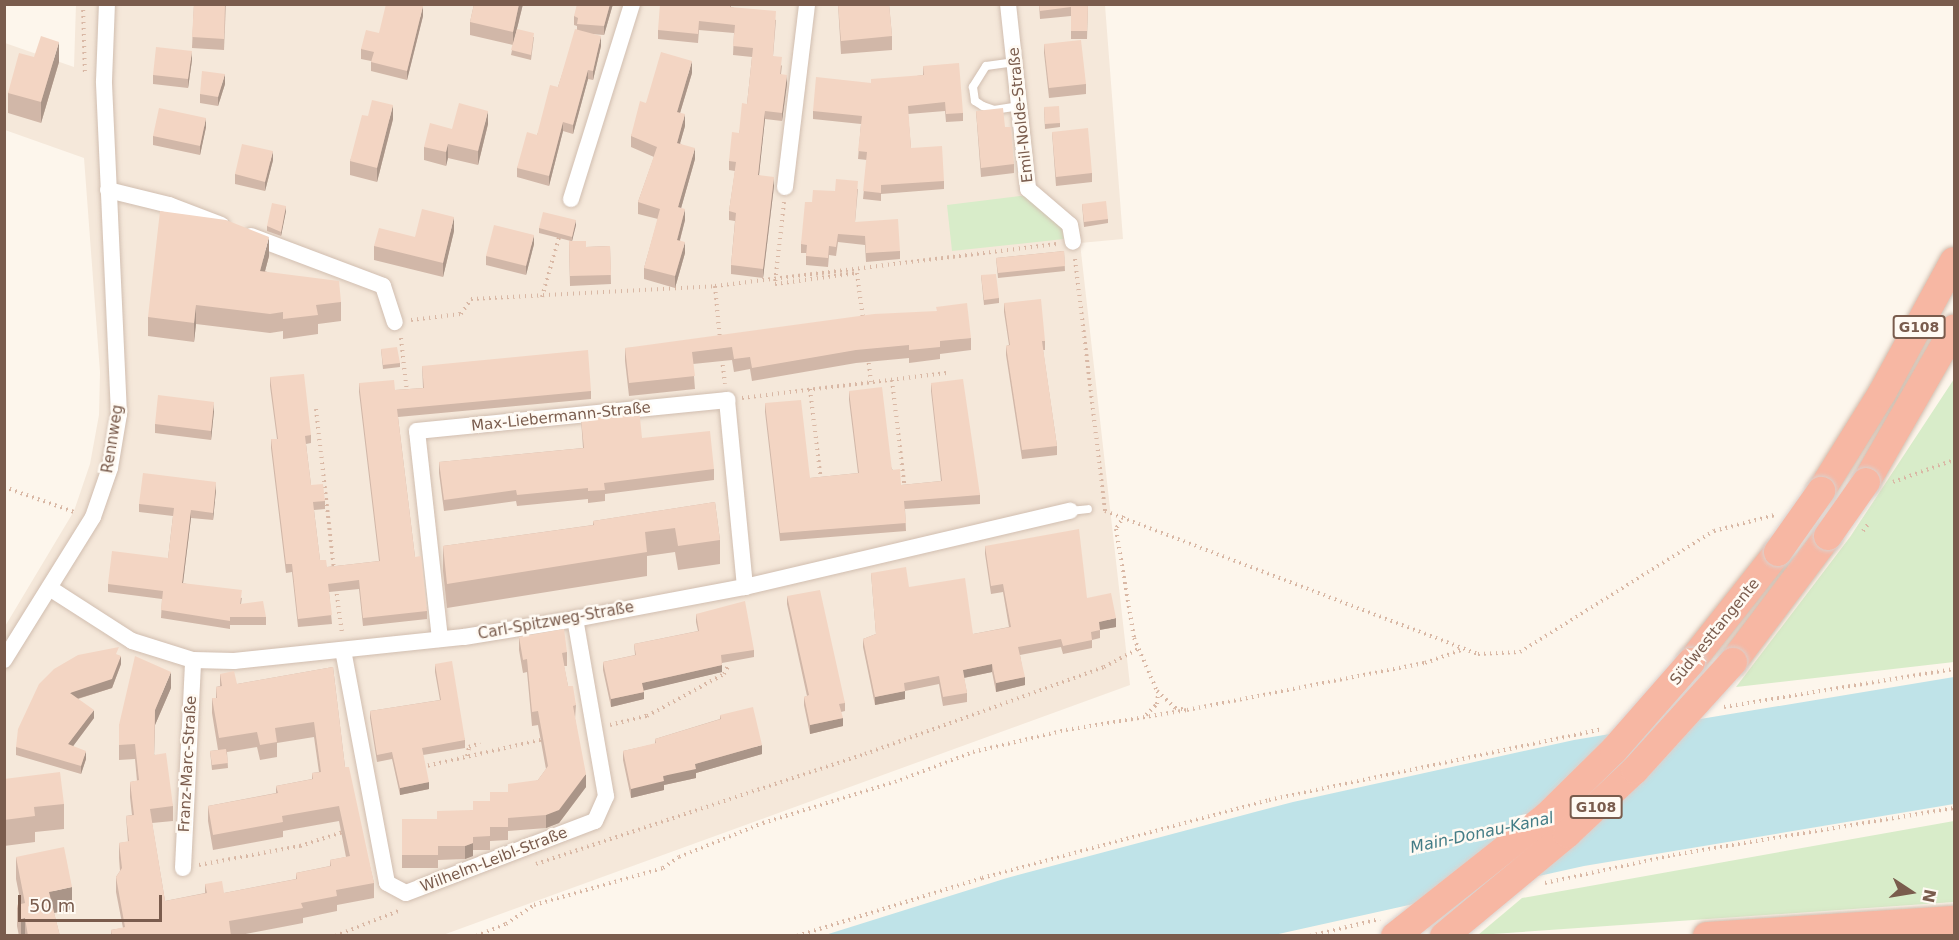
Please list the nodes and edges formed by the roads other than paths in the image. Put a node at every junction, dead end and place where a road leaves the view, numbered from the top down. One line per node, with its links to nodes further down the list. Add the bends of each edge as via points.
1 (107, 4): 8 (street, Rennweg, via 104,81)
2 (632, 4): 9 (street)
3 (807, 4): 7 (street)
4 (1008, 4): 5 (street, Emil-Nolde-Straße)
5 (1015, 62): 6 (street, Emil-Nolde-Straße); 6 (lane, via 986,66 973,87 975,101 983,106 994,110)
6 (1020, 106): 10 (street, Emil-Nolde-Straße, via 1028,189 1070,225)
7 (785, 186)
8 (108, 190): 12 (street, via 169,205 383,286); 17 (street, Rennweg, via 119,414 110,468 93,517)
9 (571, 198)
10 (1073, 242)
11 (1954, 261): 25 (highway, Südwesttangente / G108, bridge, via 1882,393 1821,491 1736,609 1614,750 1547,816)
12 (394, 322)
13 (1954, 329): 26 (highway, Südwesttangente / G108, bridge, via 1909,411 1828,536 1733,662 1635,770 1567,834)
14 (1088, 509): 15 (lane)
15 (1070, 512): 16 (street, Carl-Spitzweg-Straße)
16 (745, 587): 18 (street, Carl-Spitzweg-Straße); 19 (street, Max-Liebermann-Straße, via 727,400 417,431)
17 (51, 589): 21 (street, Rennweg); 22 (street, Carl-Spitzweg-Straße, via 132,641)
18 (575, 619): 19 (street, Carl-Spitzweg-Straße); 20 (street, Wilhelm-Leibl-Straße, via 606,796 595,821 406,893 387,883)
19 (440, 639): 20 (street, Carl-Spitzweg-Straße)
20 (344, 650): 22 (street, Carl-Spitzweg-Straße, via 234,661)
21 (4, 660)
22 (193, 660): 23 (street, Franz-Marc-Straße)
23 (183, 868)
24 (1954, 920): 27 (highway)
25 (1393, 926)
26 (1444, 936)
27 (1707, 936)

